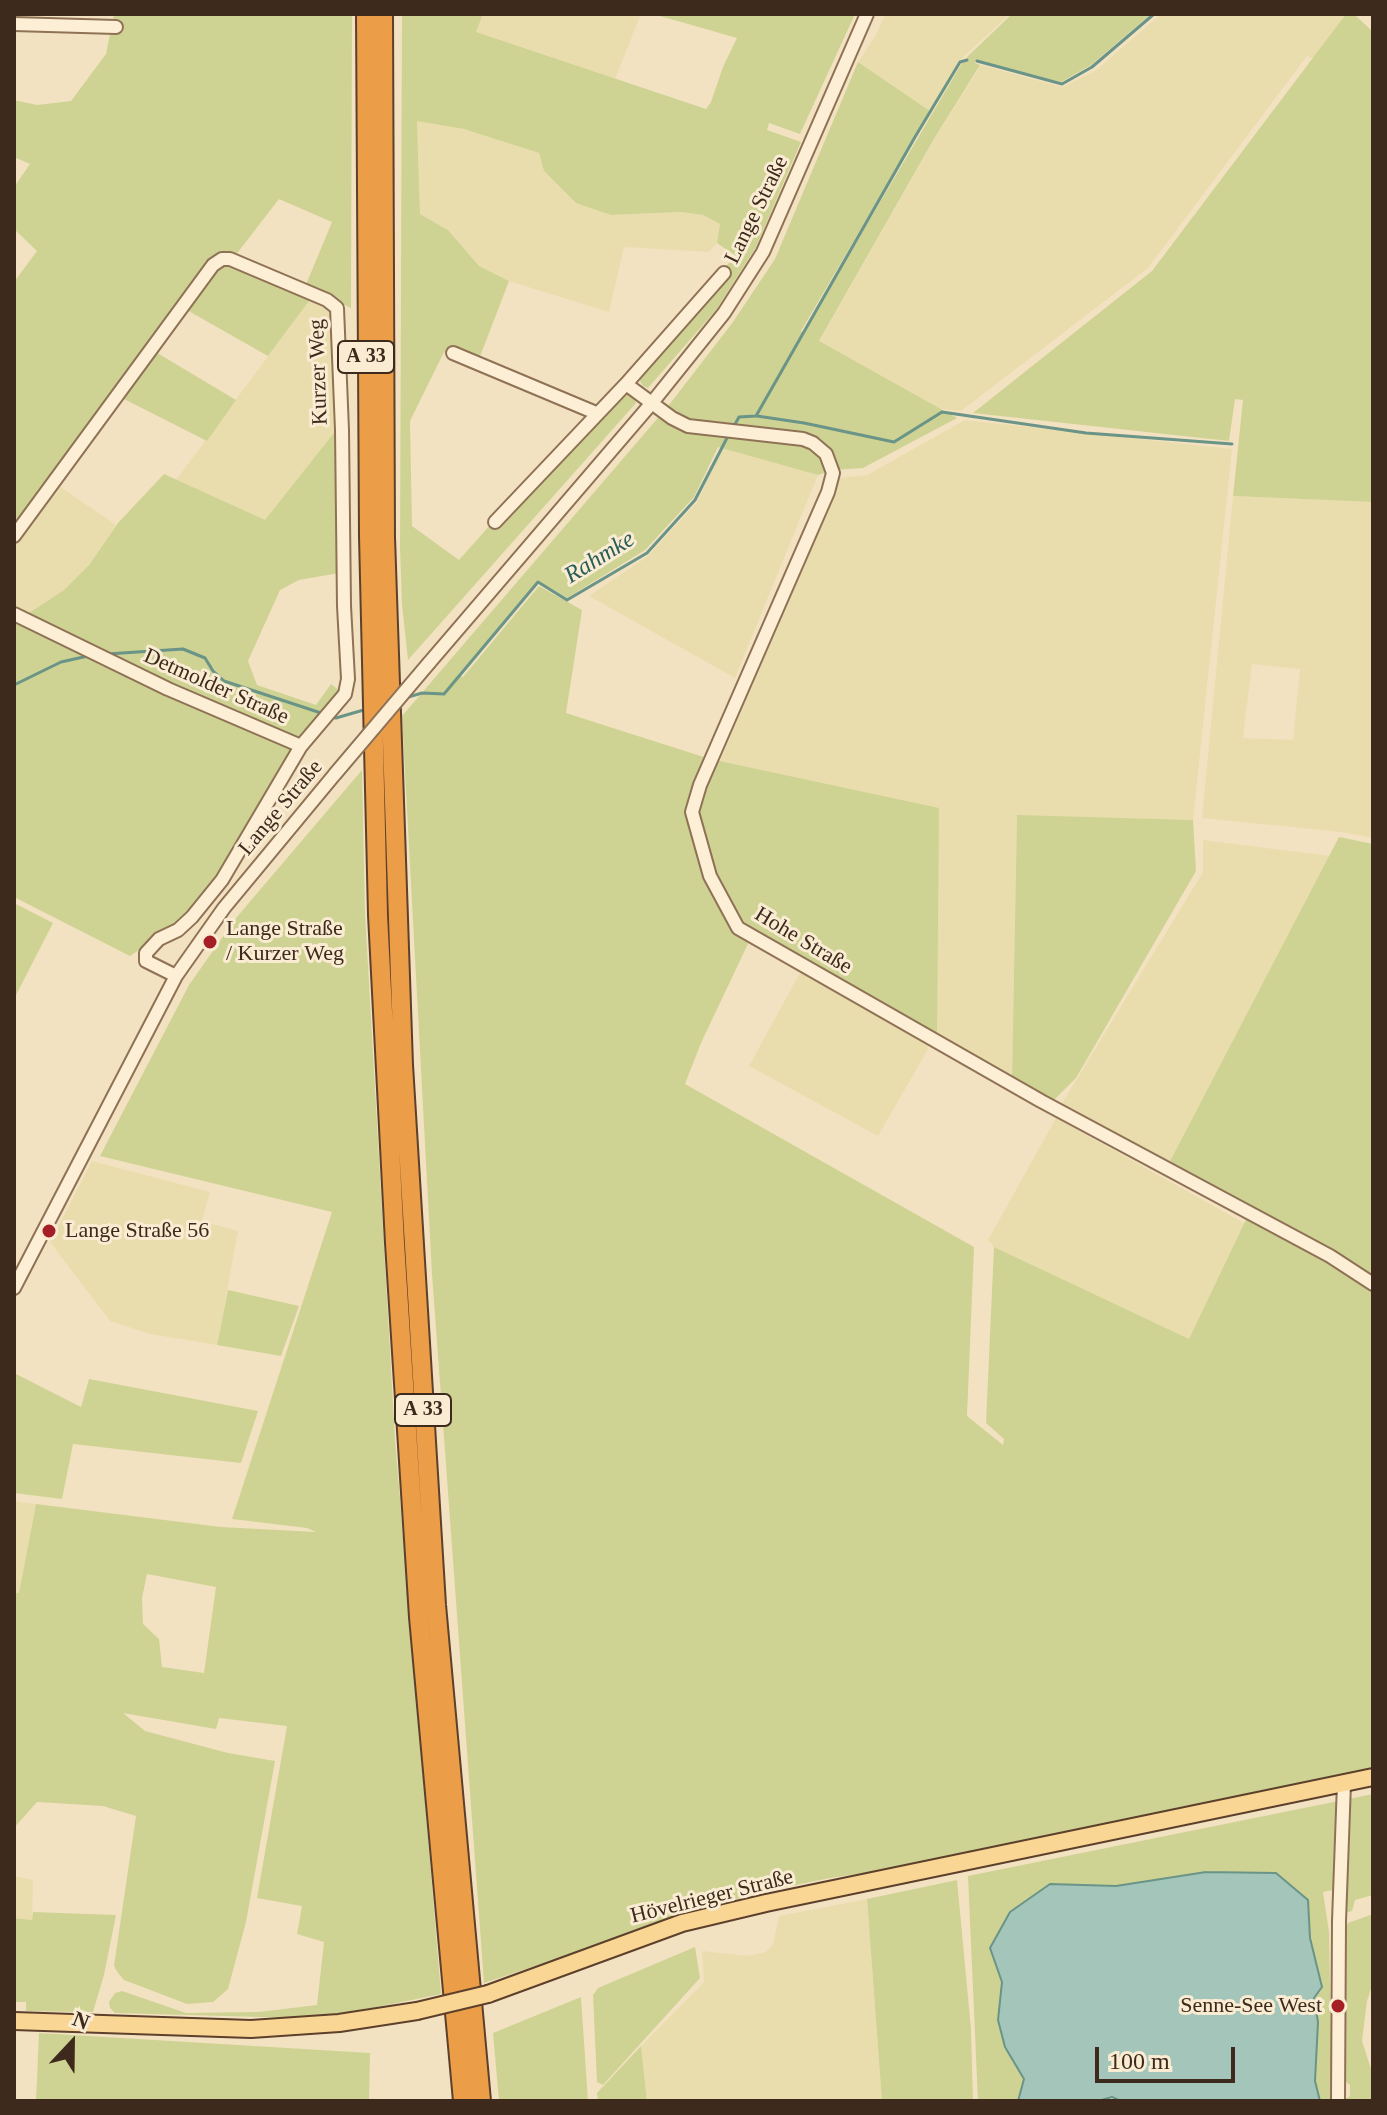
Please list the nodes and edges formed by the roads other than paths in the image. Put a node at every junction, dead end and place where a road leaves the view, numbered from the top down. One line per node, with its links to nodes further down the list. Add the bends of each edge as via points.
1 (366, 14): 14 (highway, A 33, via 366,362)
2 (383, 14): 14 (highway, A 33)
3 (867, 14): 9 (street, Lange Straße, via 763,252 724,313)
4 (14, 24): 5 (street)
5 (116, 27)
6 (724, 273): 8 (street, Lange Straße)
7 (453, 353): 10 (street)
8 (626, 384): 9 (street); 10 (street, Lange Straße)
9 (651, 404): 16 (street, Lange Straße, bridge, via 335,774 224,908); 17 (street, Hohe Straße, via 688,426 813,443 826,454 833,473 692,812 710,876 738,928)
10 (596, 413): 11 (street, Lange Straße)
11 (495, 522)
12 (14, 536): 15 (street, Kurzer Weg, via 213,265 230,259 327,300 339,314 348,665 345,694)
13 (14, 614): 15 (street, Detmolder Straße)
14 (381, 708): 23 (highway, A 33, via 378,915 386,1072 419,1617); 24 (highway, A 33, via 434,1589)
15 (301, 746): 16 (street, Detmolder Straße, via 222,880 192,917 146,953 146,961)
16 (176, 976): 18 (street, Lange Straße)
17 (1373, 1284)
18 (14, 1288)
19 (1373, 1777): 20 (main road, Hövelrieger Straße)
20 (1344, 1783): 21 (main road, Hövelrieger Straße, bridge, via 682,1923 488,1994 417,2011 251,2029); 22 (street)
21 (14, 2021)
22 (1338, 2096)
23 (463, 2101)
24 (481, 2101)

